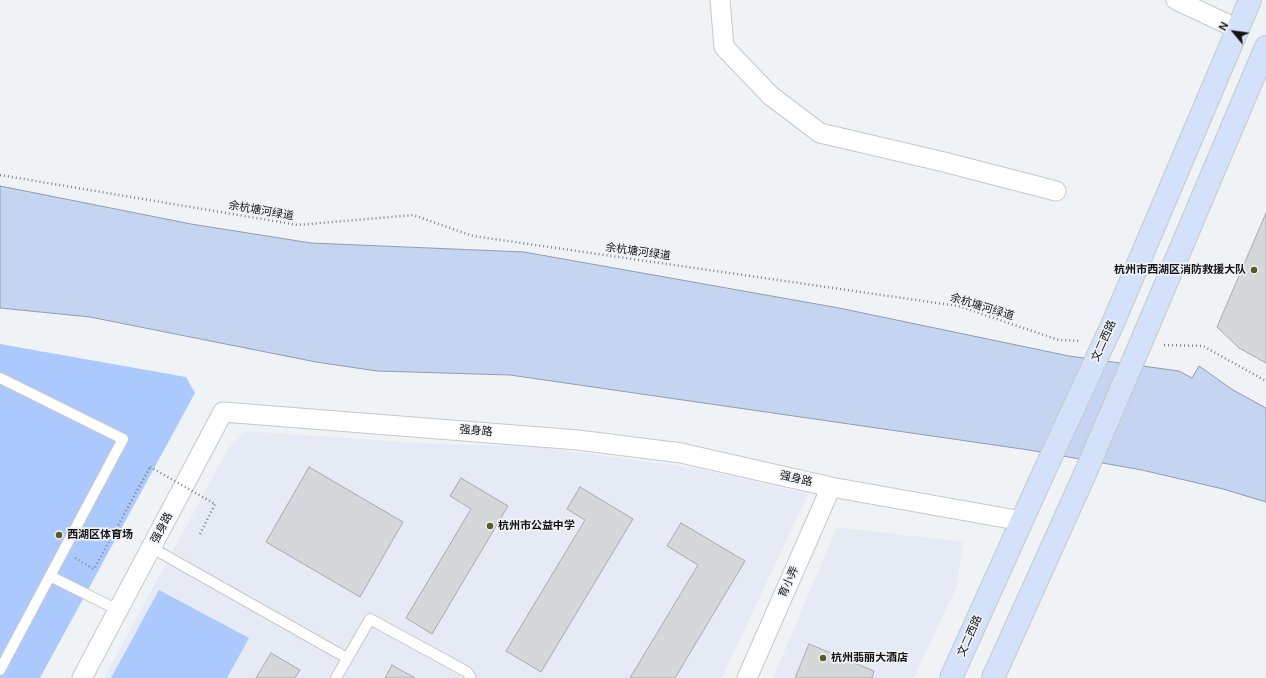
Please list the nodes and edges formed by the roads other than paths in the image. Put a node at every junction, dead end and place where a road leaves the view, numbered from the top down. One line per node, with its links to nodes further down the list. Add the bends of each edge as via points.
1 (720, 0): 6 (street, via 724,47 772,96 820,133)
2 (1176, 0): 4 (street)
3 (1250, 0): 4 (main road, 文二西路)
4 (1238, 28): 9 (main road, 文二西路, bridge, via 1113,323)
5 (1266, 47): 20 (main road, bridge, via 1153,335 1084,476)
6 (1056, 191)
7 (0, 378): 11 (lane, via 123,439)
8 (831, 487): 9 (street, 强身路); 10 (street, 强身路, via 681,453 578,440 223,412); 18 (street, 育小弄)
9 (1022, 521): 19 (main road, 文二西路)
10 (152, 548): 12 (street, 强身路); 13 (lane)
11 (50, 576): 12 (lane); 14 (lane)
12 (118, 610): 15 (street, 强身路)
13 (347, 658): 16 (lane); 17 (lane, via 370,618 467,672)
14 (0, 670)
15 (82, 678)
16 (336, 678)
17 (471, 678)
18 (747, 678)
19 (951, 678)
20 (993, 678)

